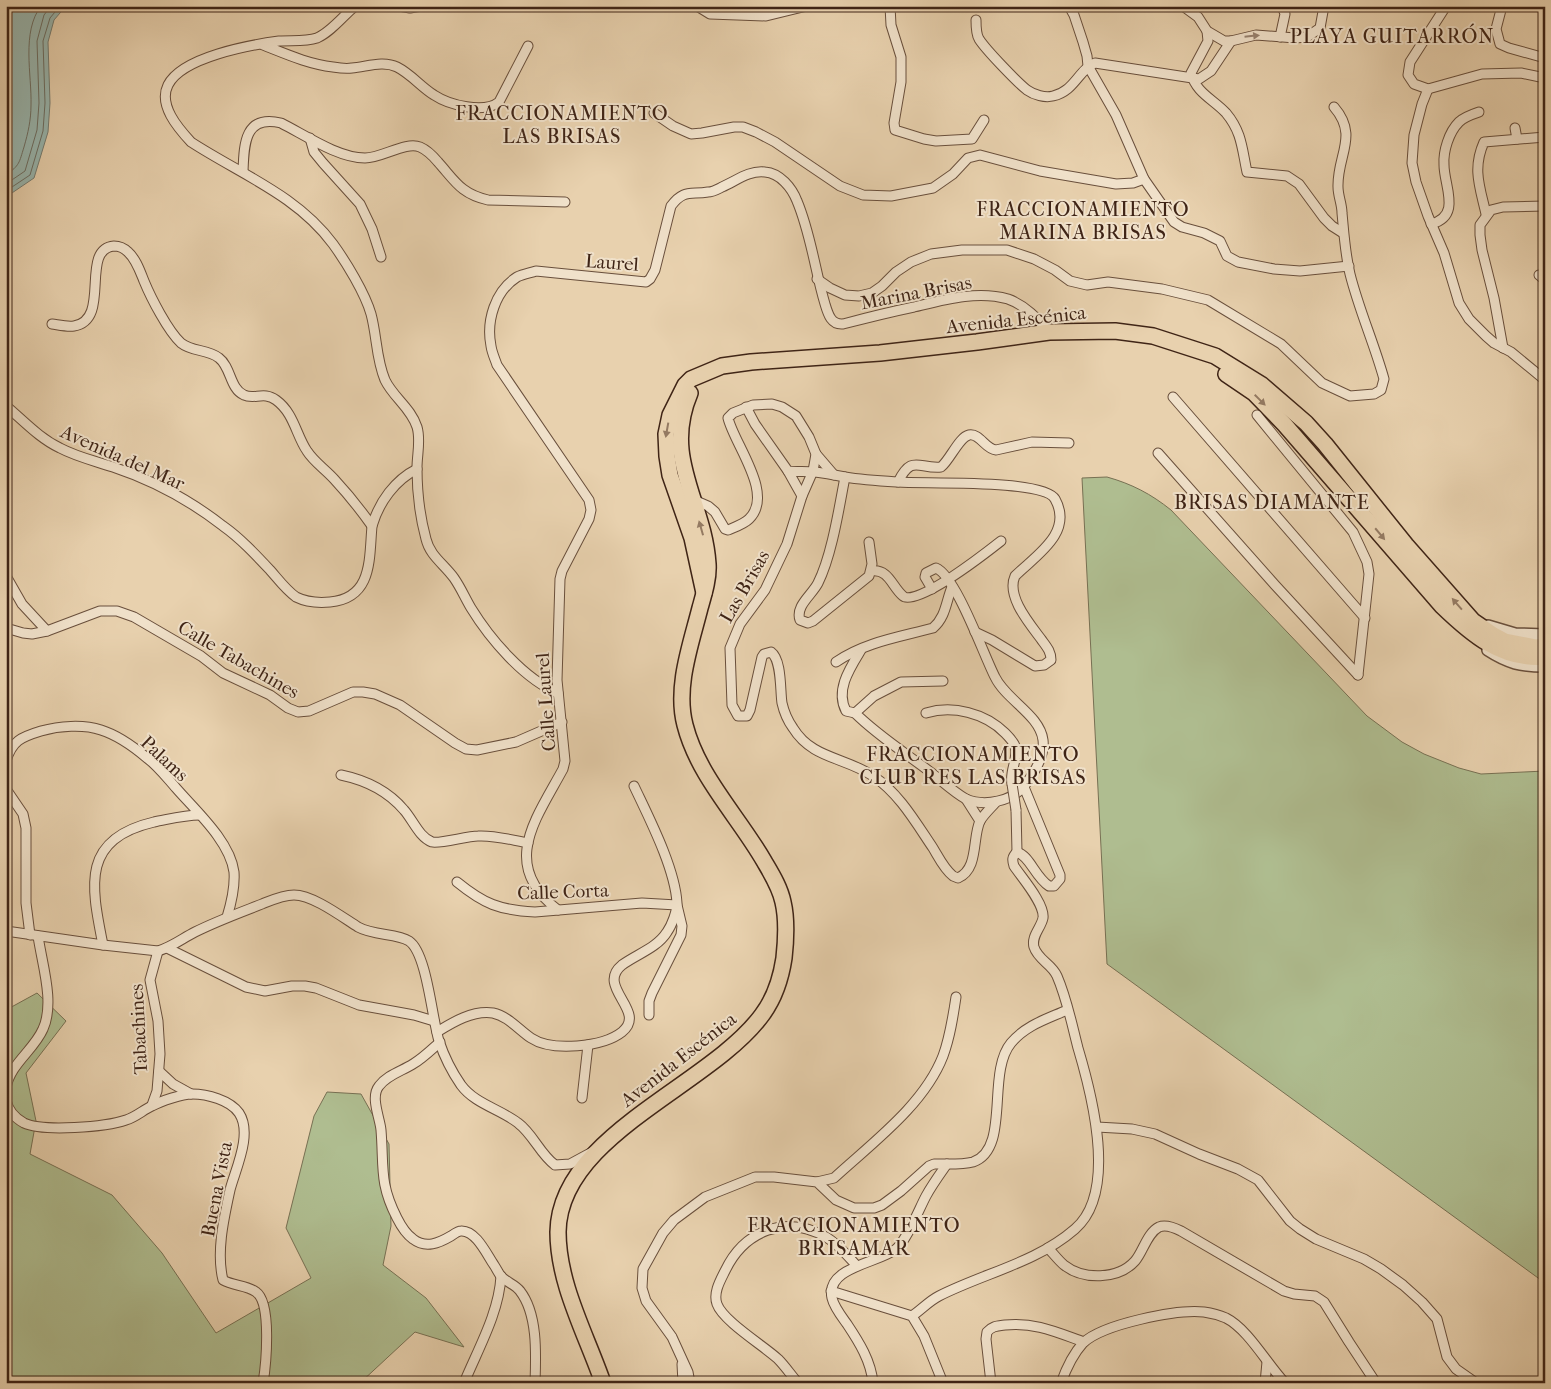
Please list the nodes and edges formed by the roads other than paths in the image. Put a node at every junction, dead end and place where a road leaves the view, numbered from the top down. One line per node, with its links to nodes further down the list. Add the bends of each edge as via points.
1 (355, 6): 17 (street, via 328,31 314,39)
2 (399, 6): 3 (street)
3 (421, 6)
4 (697, 6): 5 (street, via 710,14 766,16)
5 (808, 6)
6 (890, 6): 27 (street, via 891,24 901,58 895,130 936,141 972,139)
7 (1069, 6): 20 (street)
8 (1183, 6): 14 (street, via 1198,17)
9 (1282, 6): 15 (street, via 1284,14)
10 (1324, 6): 15 (street, via 1320,28 1315,33 1307,37)
11 (1446, 6): 23 (street, via 1408,69 1414,84)
12 (1502, 6): 19 (street, via 1496,29 1500,44)
13 (976, 20): 20 (street, via 978,38 1020,83 1037,95 1053,96 1065,91)
14 (1207, 31): 16 (street, via 1219,39); 22 (street, via 1208,41 1190,73)
15 (1280, 37): 16 (street, one-way to 15, via 1256,35)
16 (1231, 41): 22 (street, via 1211,71 1200,79)
17 (261, 45): 18 (street, via 296,59 331,67 350,69 388,64 436,96 482,108 500,102); 32 (street, via 215,54 191,65 176,74 165,96 174,121 191,142)
18 (528, 46)
19 (1545, 58)
20 (1088, 66): 22 (street, via 1102,63); 33 (street, via 1116,115)
21 (1545, 78): 23 (street, via 1482,74)
22 (1192, 79): 38 (street, via 1198,89 1226,113 1239,134 1247,172 1287,176 1300,184 1332,226)
23 (1428, 89): 37 (street, via 1414,135 1412,163)
24 (1334, 108): 38 (street, via 1343,118 1347,132 1338,186)
25 (1480, 112): 37 (street, via 1460,120 1447,143 1444,164 1449,212)
26 (654, 113): 33 (street, via 691,134 734,127 756,132 840,186 863,195 891,196 933,188 968,158 980,155 1040,171 1116,184)
27 (984, 120)
28 (1515, 128): 31 (street)
29 (1545, 137): 31 (street)
30 (310, 138): 32 (street, via 281,123 258,123 245,143); 34 (street, via 356,158 418,146 426,150 469,194 488,200); 39 (street, via 314,152 323,164 360,204)
31 (1517, 140): 36 (street, via 1484,142 1477,175)
32 (244, 172): 58 (street, via 306,214 342,257 370,313 386,381 416,425)
33 (1144, 179): 40 (street, via 1174,222 1220,241 1227,256 1238,262 1300,271)
34 (565, 202)
35 (1545, 206): 36 (street, via 1503,207)
36 (1486, 214): 45 (street, via 1480,225 1480,235)
37 (1431, 224): 45 (street, via 1444,253 1459,303 1469,319)
38 (1343, 233): 40 (street)
39 (381, 257)
40 (1349, 266): 41 (street, via 1384,379 1381,390 1374,394 1350,396 1322,383 1281,344 1208,300 1162,289 1108,282 1087,285 1070,281 1034,259 1007,250 931,254 911,262 872,293 860,296 845,295)
41 (818, 279): 43 (street, Laurel, via 829,316); 69 (street, Laurel, via 792,192 780,177 757,172 709,192 686,193 677,198 671,206 655,270 646,282 536,271 519,276 504,288 493,308 490,327 497,365 586,495)
42 (52, 324): 70 (street, via 73,326 88,318 102,252 117,246 123,248 139,268 174,335 188,347 219,358 242,394 270,396 278,401 292,418 307,451 334,478)
43 (838, 324): 44 (street, Marina Brisas, via 976,295 997,296 1015,302)
44 (1049, 332): 46 (main road, Avenida Escénica, via 1115,330 1160,338); 47 (main road, Avenida Escénica, via 880,353 751,362 722,366)
45 (1503, 348): 48 (street)
46 (1193, 349): 53 (main road, Avenida Escénica, via 1214,356 1262,385); 57 (main road, one-way to 57, via 1254,393)
47 (699, 374): 66 (main road, Avenida Escénica, one-way to 66, via 685,385 670,415 666,434 670,475); 68 (main road, Avenida Escénica, via 688,397 680,428 680,453)
48 (1545, 380)
49 (1173, 397): 78 (street)
50 (6, 406): 70 (street, Avenida del Mar, via 59,448 147,480 223,525 288,589 307,601 330,602 352,596 358,590 368,569)
51 (746, 407): 56 (street, via 772,404 796,416); 59 (street); 68 (street, via 728,418 756,483 756,510 747,522 728,530 708,506)
52 (1257, 415): 63 (street)
53 (1306, 423): 57 (main road); 65 (main road, Avenida Escénica)
54 (1069, 443): 64 (street, via 1032,442 996,450 974,435 967,435 946,464 941,467 911,466)
55 (1158, 453): 78 (street, via 1358,675)
56 (816, 454): 60 (street, Las Brisas); 61 (street)
57 (1323, 466): 63 (street); 65 (main road); 79 (main road, one-way to 79, via 1442,606)
58 (417, 468): 70 (street, Avenida del Mar, via 398,480); 90 (street, via 430,551 450,573 480,622 502,648 529,675)
59 (788, 471): 60 (street); 67 (street)
60 (813, 472): 61 (street); 67 (street, Las Brisas)
61 (834, 475): 62 (street)
62 (845, 477): 64 (street); 73 (street, via 822,574 800,609 800,620 808,624 813,622 864,582)
63 (1309, 478): 78 (street, via 1353,532 1367,562)
64 (898, 482): 82 (street, via 975,483 1040,490 1049,492 1054,498 1060,521 1056,537 1015,576 1012,583 1016,602 1048,649 1051,660 1044,666 1035,666)
65 (1361, 490): 79 (main road, Avenida Escénica, one-way to 65)
66 (677, 495): 68 (street); 77 (main road, Avenida Escénica, via 692,538)
67 (802, 496): 102 (street, Las Brisas, via 787,544 765,590 740,624 732,642 729,664 735,712 738,716 747,716 762,657 771,652 778,664 782,704 803,742 817,752 872,775 892,792 953,876 958,878 967,871)
68 (692, 500): 77 (main road, Avenida Escénica, one-way to 68, via 707,551)
69 (591, 510): 90 (street, Calle Laurel, via 560,579)
70 (372, 526)
71 (1001, 541): 75 (street)
72 (869, 542): 73 (street)
73 (872, 571): 76 (street, via 885,574 905,598 915,598)
74 (6, 576): 81 (street, via 22,604)
75 (950, 583): 76 (street); 76 (street, via 936,568 928,571 925,577); 82 (street); 85 (street, via 943,616 933,628 880,641)
76 (932, 589)
77 (704, 593): 127 (main road, Avenida Escénica, via 684,678 681,705 685,725 696,756 774,879 783,901 784,960 776,990 762,1015 743,1036)
78 (1365, 618)
79 (1470, 625): 83 (street, via 1515,634); 84 (main road, via 1505,641); 86 (main road, via 1485,643 1499,649 1515,655); 88 (street, via 1480,645 1508,662)
80 (6, 628): 81 (street, Calle Tabachines, via 32,634)
81 (48, 631): 93 (street, Calle Tabachines, via 100,611 117,611 134,617 201,656 223,673 298,712 353,692 375,694 400,705 466,749 477,750 516,742)
82 (975, 632): 97 (street, via 996,680 1006,695 1027,712 1042,738 1040,759)
83 (1545, 635)
84 (1545, 646)
85 (861, 650): 87 (street); 91 (street, via 850,669 841,698 846,711)
86 (1545, 657)
87 (836, 662)
88 (1545, 666)
89 (943, 681): 91 (street, via 901,682 874,696)
90 (558, 693): 93 (street, Calle Laurel)
91 (855, 712): 99 (street)
92 (926, 714): 104 (street, bridge, via 936,710 967,712 986,719 1012,740 1015,756 1010,777 1016,810)
93 (562, 722): 103 (street, Calle Laurel, via 563,769 536,818)
94 (6, 762): 101 (street, Palams, via 16,742 34,733 72,726 100,730 148,758)
95 (341, 775): 103 (street, via 382,791 432,842 480,836)
96 (634, 786): 106 (street, via 664,853)
97 (1024, 787): 100 (street); 104 (street, via 1060,874 1058,883 1054,886 1043,883 1026,856)
98 (6, 789): 110 (street, via 24,814 26,903)
99 (966, 799): 100 (street); 102 (street)
100 (996, 802): 102 (street, Las Brisas)
101 (200, 815): 108 (street, Palams, via 229,855 234,872); 111 (street, via 178,816 139,826 125,832 103,850 95,877)
102 (980, 821)
103 (528, 843): 107 (street, Calle Laurel, via 527,863 532,880 545,899)
104 (1017, 852): 114 (street, via 1012,860 1014,866 1042,909 1043,918 1034,946 1038,956 1056,973)
105 (457, 882): 107 (street, Calle Corta, via 475,897 503,909)
106 (677, 905): 107 (street, Calle Corta, via 642,903); 115 (street, via 681,935 652,993); 119 (street, via 668,931 658,943 617,969 614,976 613,983 629,1011 627,1026 612,1038)
107 (558, 910)
108 (227, 917): 112 (street); 116 (street, via 279,897 295,895 330,908 361,928 410,942 416,948 427,983)
109 (6, 931): 110 (street)
110 (34, 935): 111 (street); 121 (street, via 48,1013 43,1030 14,1069)
111 (103, 945): 112 (street)
112 (163, 950): 116 (street, via 246,988 266,991 305,986 358,1004); 120 (street, Tabachines, via 150,980 158,1021)
113 (956, 996): 129 (street, via 943,1056 917,1102 834,1178)
114 (1067, 1010): 126 (street); 128 (street, via 1031,1026 1010,1043 1001,1062 992,1143 987,1152 973,1162)
115 (649, 1015)
116 (434, 1021): 117 (street)
117 (437, 1032): 118 (street); 119 (street, via 464,1018 493,1013 504,1017 533,1040 562,1046)
118 (440, 1042): 127 (street, via 462,1087 473,1097 520,1124 555,1166 570,1164); 132 (street, via 378,1087 376,1102 384,1187 399,1222 413,1240 432,1244 459,1231 470,1233 480,1242)
119 (588, 1044): 123 (street)
120 (159, 1071): 122 (street, via 179,1089); 125 (street, Tabachines)
121 (6, 1088)
122 (191, 1094): 125 (street, Buena Vista); 138 (street, Buena Vista, via 228,1103 239,1113 243,1124 242,1153 226,1210 221,1271 227,1283 259,1294 264,1307 267,1343)
123 (582, 1098)
124 (6, 1100): 125 (street, Buena Vista, via 16,1118 38,1127 108,1124 138,1115)
125 (152, 1106)
126 (1097, 1127): 130 (street, via 1096,1185 1090,1208 1076,1229); 152 (street, via 1155,1134 1258,1180 1300,1230 1381,1269 1422,1302 1437,1319 1447,1357 1456,1369)
127 (599, 1149): 141 (main road, Avenida Escénica, via 574,1180 563,1203 558,1230 568,1292)
128 (947, 1164): 129 (street, via 929,1166 901,1191 874,1208 854,1208 836,1200); 131 (street, via 897,1248 875,1260)
129 (818, 1182): 136 (street, via 774,1176 755,1177 705,1197 674,1220 663,1233 644,1269 642,1288 646,1301 672,1337)
130 (1048, 1248): 134 (street, via 937,1297); 151 (street, via 1073,1270 1106,1275 1126,1269 1134,1262 1159,1227 1181,1231 1284,1291 1315,1296 1324,1302)
131 (856, 1265): 133 (street, via 838,1279); 144 (street, via 825,1237 800,1228 782,1227 758,1233 730,1260 718,1290 717,1305 724,1315 779,1360)
132 (500, 1276): 139 (street, via 496,1305); 140 (street, via 517,1286 529,1308 536,1350)
133 (831, 1291): 134 (street); 145 (street, via 832,1300 864,1350)
134 (912, 1316): 146 (street)
135 (1084, 1342): 137 (street, via 1115,1326 1163,1315 1203,1312 1238,1325); 147 (street, via 1044,1327 1023,1324 995,1326 987,1332 986,1339); 148 (street, via 1068,1364)
136 (681, 1359): 142 (street); 143 (street)
137 (1267, 1362): 149 (street); 150 (street)
138 (263, 1383)
139 (464, 1383)
140 (535, 1383)
141 (603, 1383)
142 (683, 1383)
143 (690, 1383)
144 (798, 1383)
145 (873, 1383)
146 (944, 1383)
147 (991, 1383)
148 (1061, 1383)
149 (1265, 1383)
150 (1285, 1383)
151 (1376, 1383)
152 (1476, 1383)

